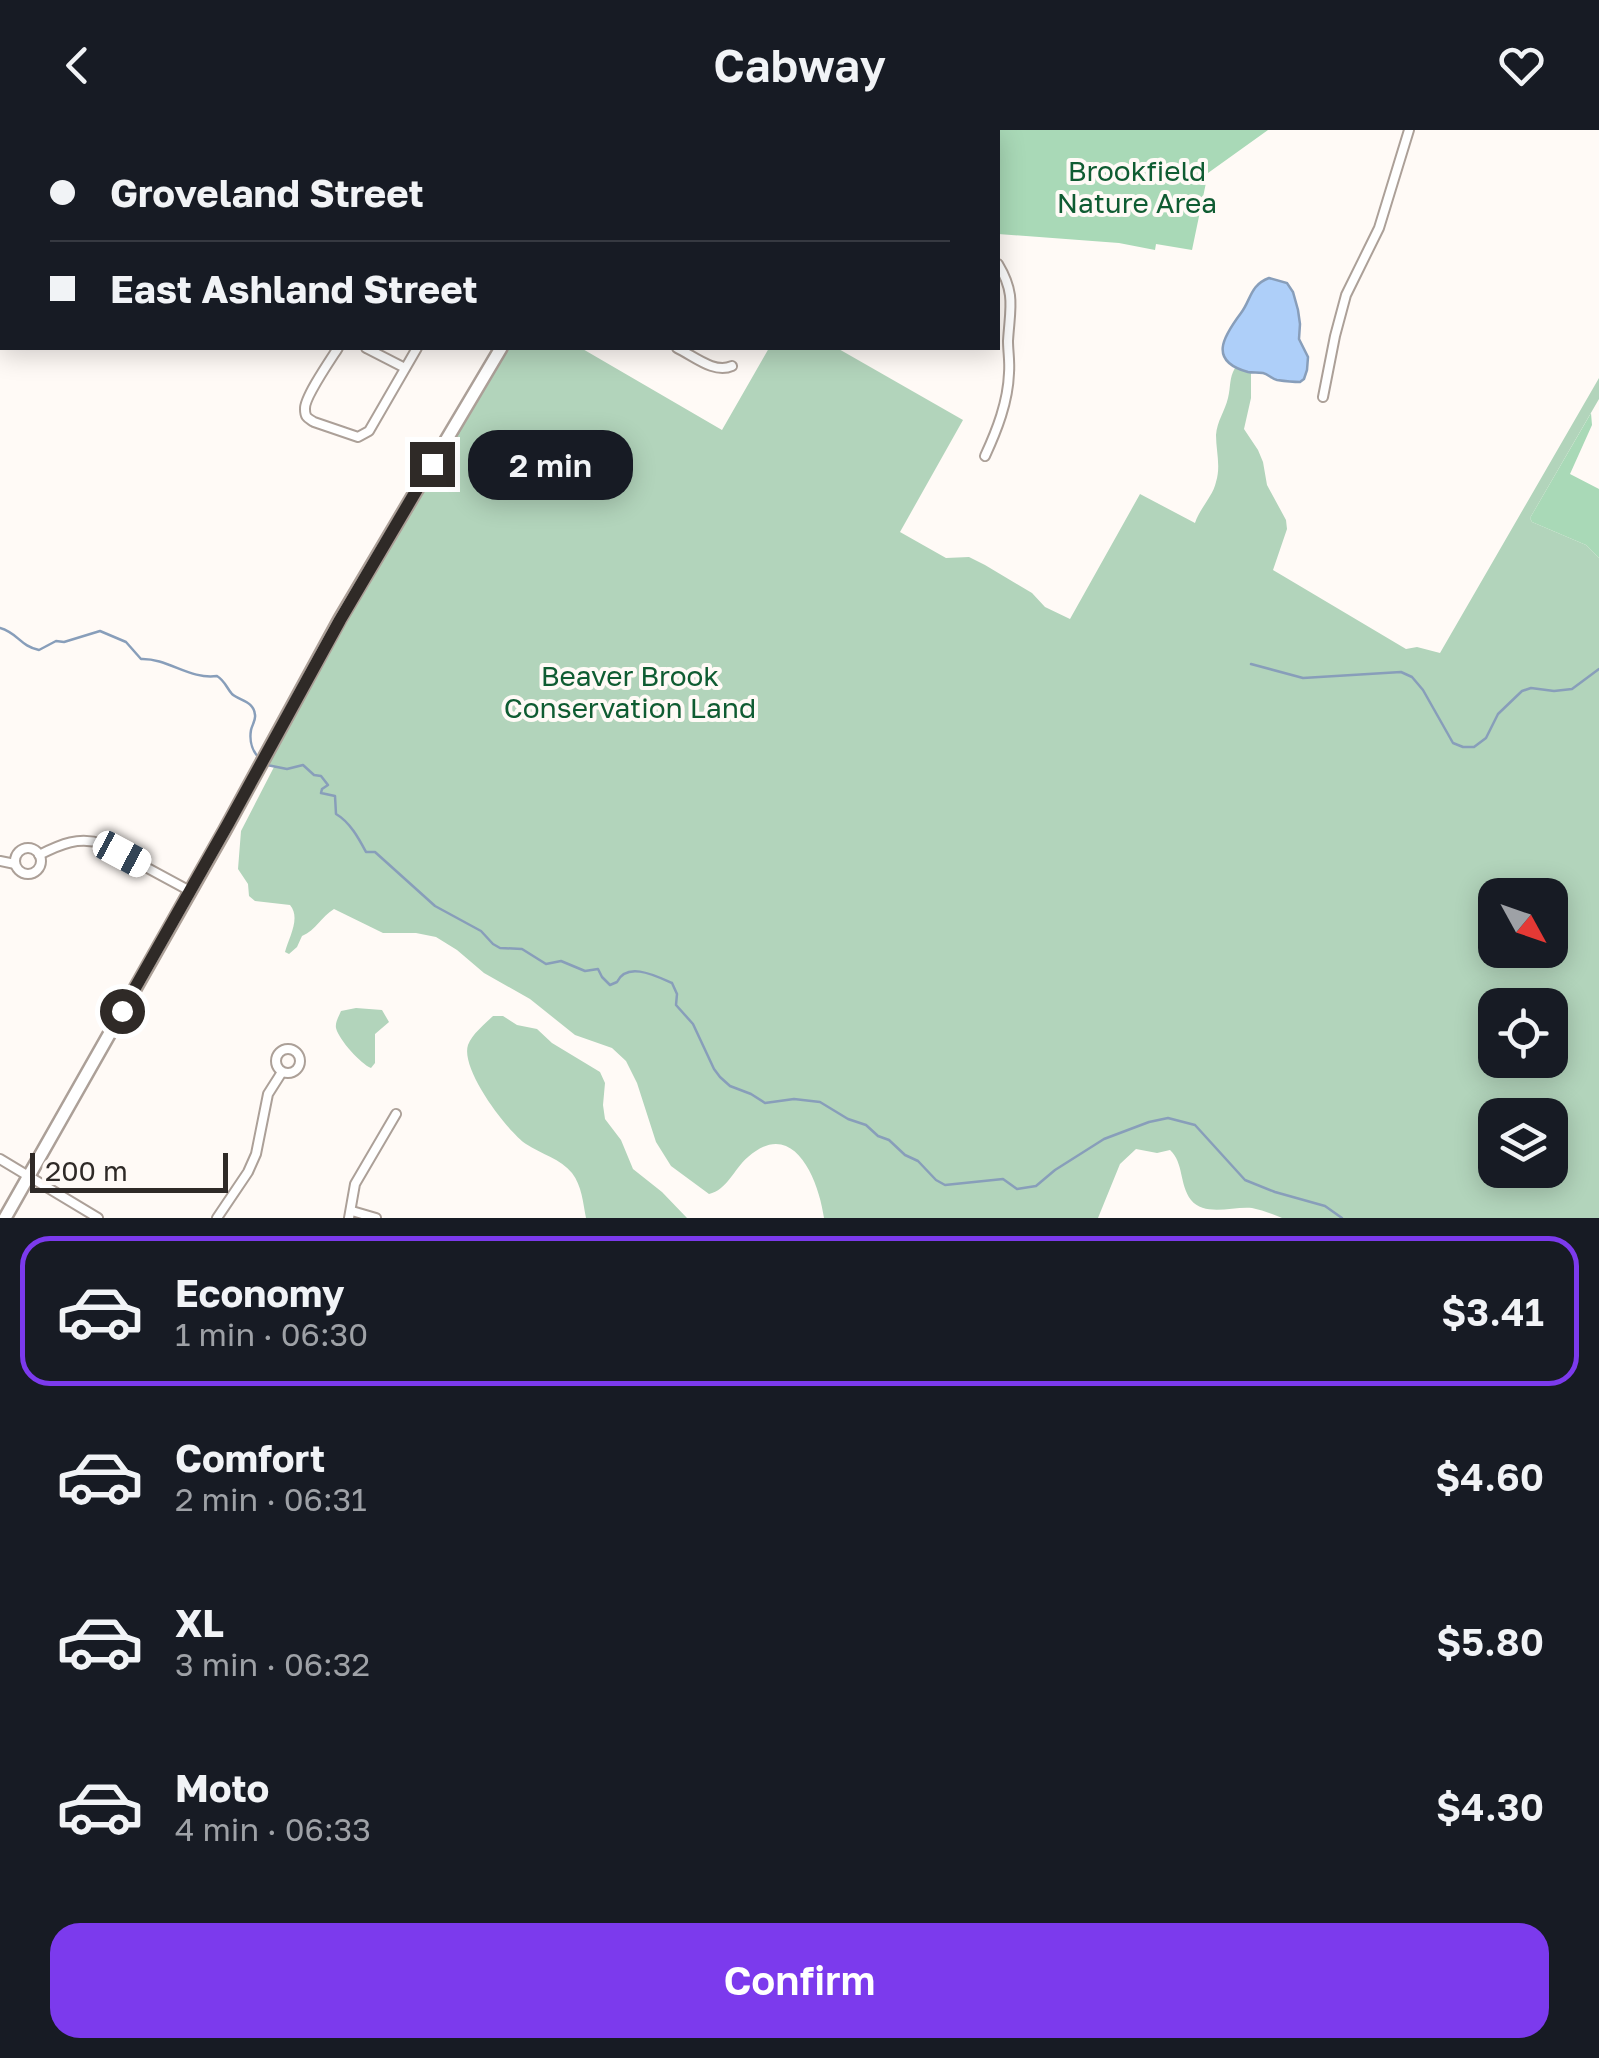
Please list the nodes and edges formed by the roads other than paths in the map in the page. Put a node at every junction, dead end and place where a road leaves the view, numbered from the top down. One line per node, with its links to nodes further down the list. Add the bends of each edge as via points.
1 (1409, 130): 10 (street, via 1379,228 1346,295)
2 (1000, 268): 11 (street, via 1011,291 1009,378 1000,426)
3 (337, 350): 9 (street, via 304,412 354,436 369,431)
4 (370, 350): 9 (street)
5 (416, 350): 9 (street)
6 (500, 350): 15 (main road)
7 (682, 350): 8 (street, via 718,370)
8 (732, 366)
9 (405, 368)
10 (1323, 397)
11 (984, 456)
12 (39, 855): 14 (street, via 22,850); 14 (street, via 40,866 30,874); 15 (street, via 91,840)
13 (0, 862): 14 (street)
14 (15, 864)
15 (190, 892): 19 (main road)
16 (282, 1072): 23 (street, via 268,1094 248,1172)
17 (396, 1114): 20 (street, via 358,1179)
18 (0, 1159): 19 (street)
19 (28, 1176): 21 (main road); 22 (street)
20 (350, 1214): 24 (street)
21 (4, 1218)
22 (98, 1218)
23 (217, 1218)
24 (376, 1218)

